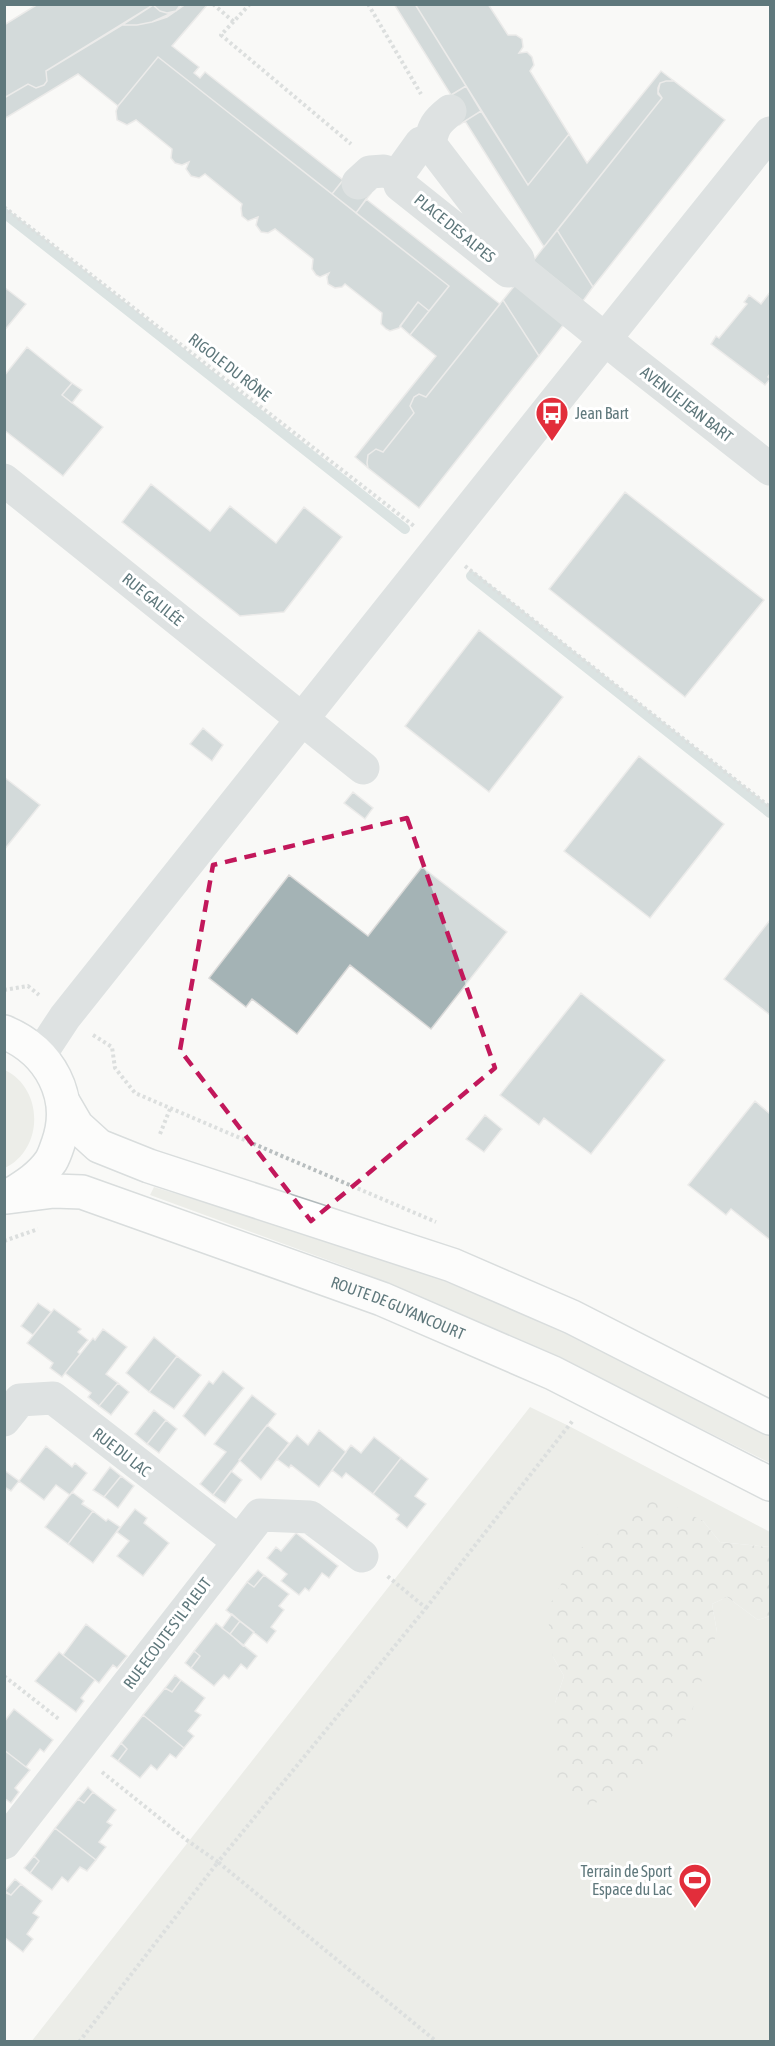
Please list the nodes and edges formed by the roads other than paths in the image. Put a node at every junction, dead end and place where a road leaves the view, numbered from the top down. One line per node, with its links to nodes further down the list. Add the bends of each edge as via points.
1 (771, 133): 3 (street)
2 (520, 270): 2 (street, PLACE DES ALPES, via 508,271 400,184 380,176 439,125 518,259); 3 (street, PLACE DES ALPES)
3 (604, 339): 4 (street, AVENUE JEAN BART); 6 (street)
4 (771, 469)
5 (4, 480): 6 (street, RUE GALILÉE)
6 (302, 719): 7 (street, RUE GALILÉE); 9 (street, via 65,1017)
7 (363, 768)
8 (4, 1032): 9 (main road)
9 (40, 1054): 10 (main road, via 55,1077)
10 (63, 1102): 11 (main road, via 62,1132 52,1160 33,1182); 12 (main road, via 77,1126 99,1146 452,1265 572,1317)
11 (6, 1198): 14 (main road, ROUTE DE GUYANCOURT, via 54,1191 82,1192 382,1299 553,1373)
12 (771, 1418)
13 (4, 1420): 15 (street, RUE DU LAC, via 20,1400 53,1398)
14 (771, 1484)
15 (238, 1541): 16 (street, RUE ECOUTE S'IL PLEUT, via 260,1515 310,1517); 17 (street, RUE ECOUTE S'IL PLEUT)
16 (362, 1556)
17 (4, 1842)

